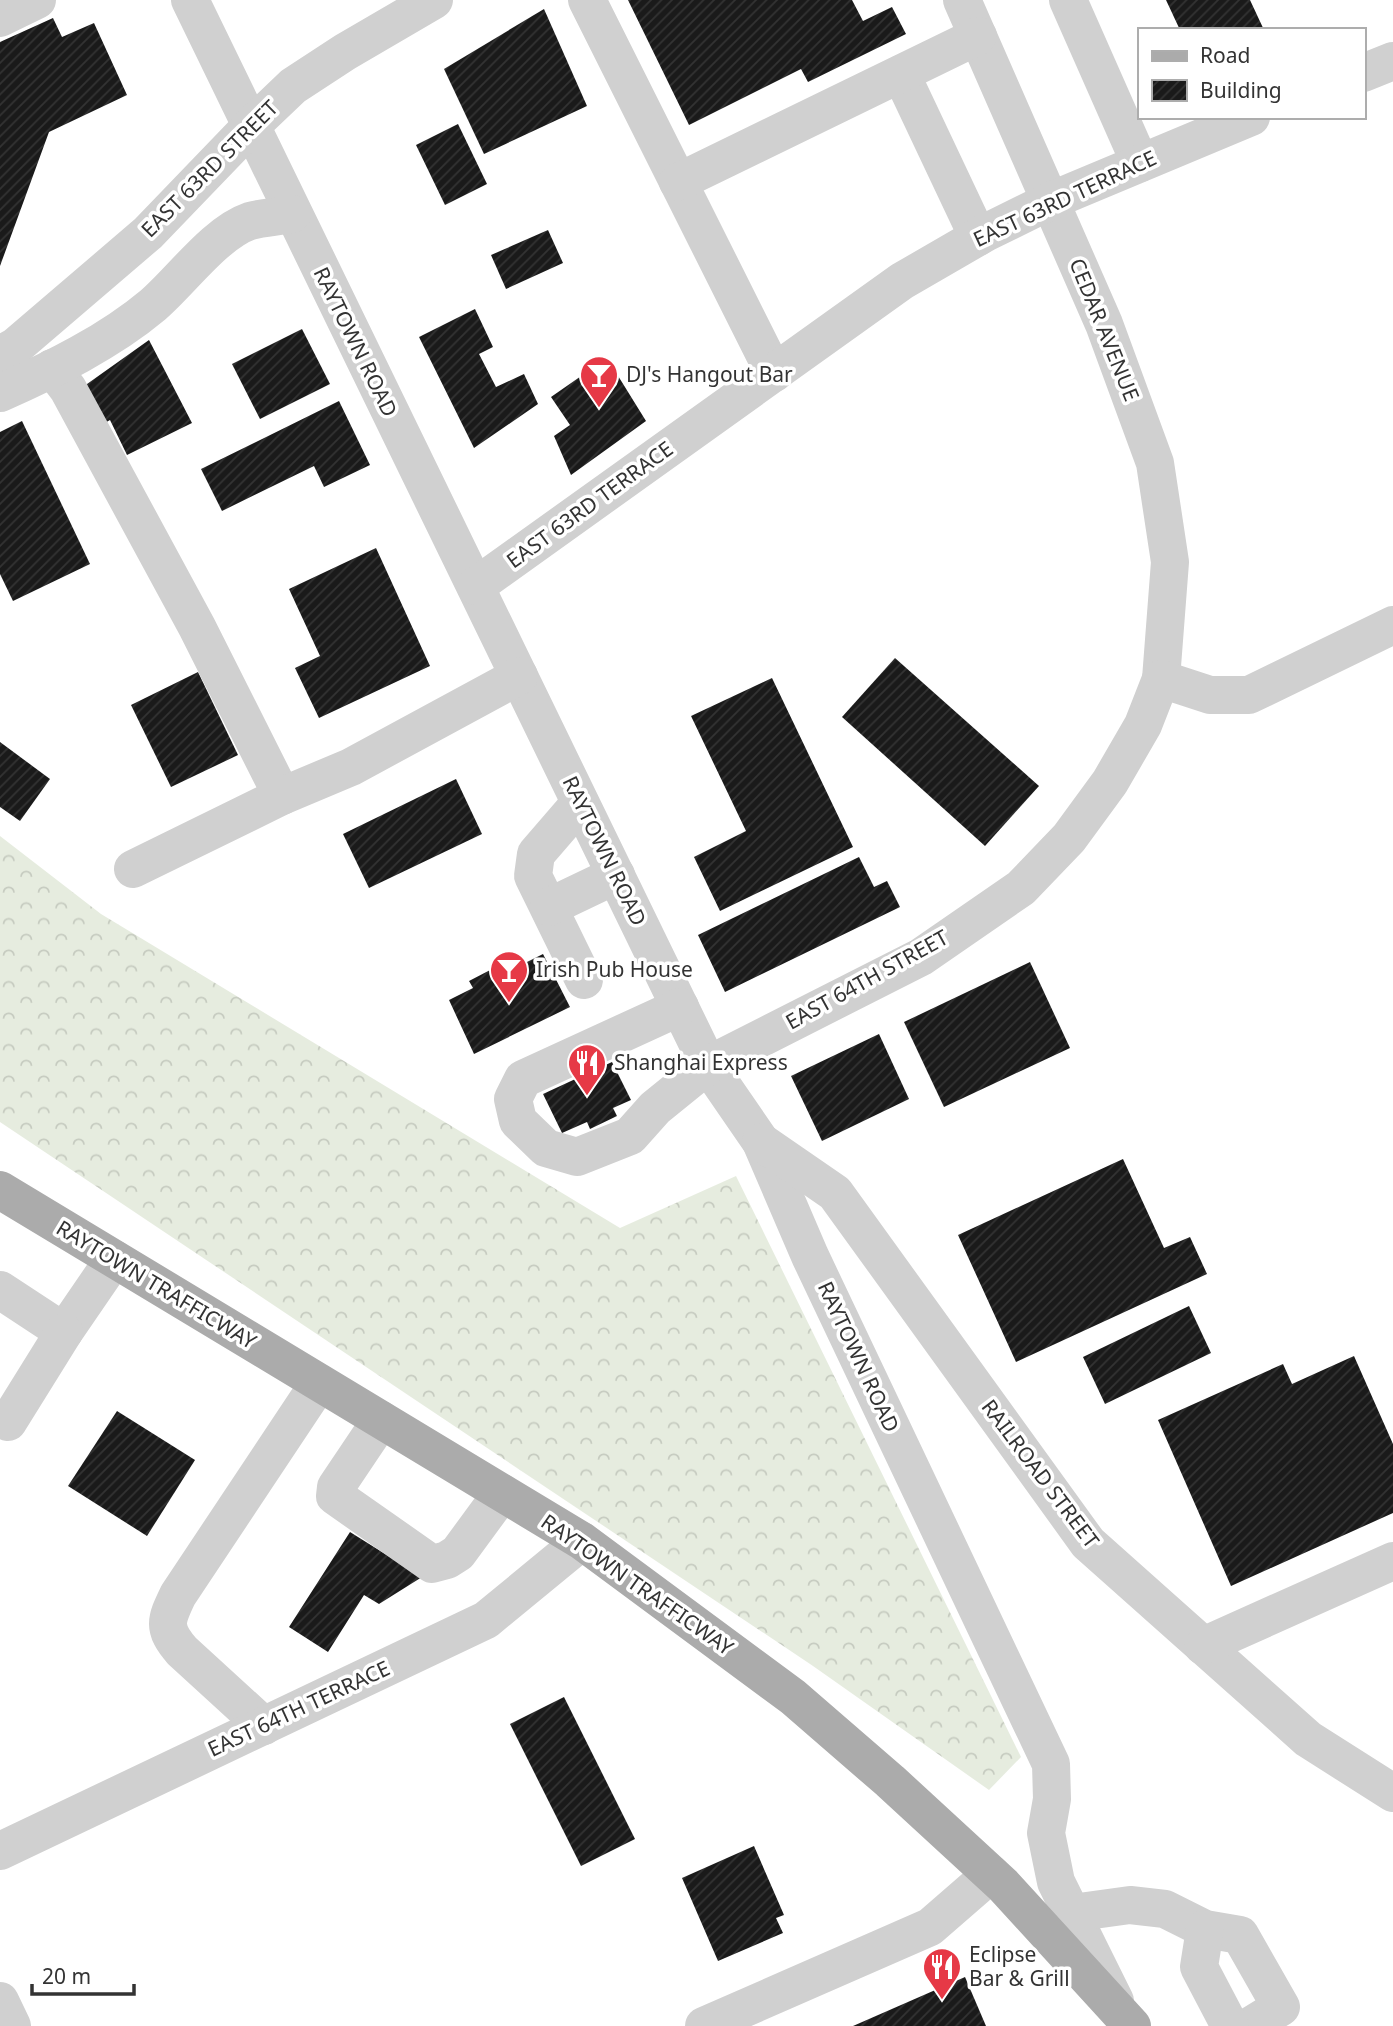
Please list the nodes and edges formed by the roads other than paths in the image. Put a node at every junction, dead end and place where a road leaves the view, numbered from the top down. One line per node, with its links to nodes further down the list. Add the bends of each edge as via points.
1 (37, 0): 7 (street)
2 (190, 0): 13 (street, RAYTOWN ROAD)
3 (434, 0): 13 (street, EAST 63RD STREET, via 293,86)
4 (587, 0): 15 (street)
5 (962, 0): 8 (street, CEDAR AVENUE)
6 (1068, 0): 14 (street)
7 (0, 18)
8 (978, 36): 11 (street); 16 (street, CEDAR AVENUE)
9 (1393, 61): 10 (street)
10 (1365, 71)
11 (901, 74): 15 (street); 18 (street)
12 (1246, 119): 14 (street, EAST 63RD TERRACE)
13 (251, 125): 17 (street, RAYTOWN ROAD); 19 (street, EAST 63RD STREET, via 148,233)
14 (1140, 163): 16 (street, EAST 63RD TERRACE)
15 (678, 182): 21 (street)
16 (1051, 201): 18 (street, EAST 63RD TERRACE); 26 (street, CEDAR AVENUE, via 1104,324 1155,463 1170,562)
17 (292, 214): 20 (street, via 249,222 229,234 152,305); 23 (street, RAYTOWN ROAD)
18 (978, 237): 21 (street, EAST 63RD TERRACE, via 902,281)
19 (0, 355)
20 (52, 368): 22 (street); 27 (street, via 68,389 197,627)
21 (774, 373): 23 (street, EAST 63RD TERRACE)
22 (0, 393)
23 (476, 586): 25 (street, RAYTOWN ROAD)
24 (1393, 625): 26 (street, via 1249,695 1210,695)
25 (519, 676): 27 (street, via 351,767); 28 (street, RAYTOWN ROAD)
26 (1161, 679): 34 (street, EAST 64TH STREET, via 1143,725 1111,782 1069,838 1021,888 920,957)
27 (282, 796): 29 (street)
28 (580, 803): 30 (street, RAYTOWN ROAD); 31 (street, via 536,854)
29 (134, 869)
30 (616, 875): 31 (street); 33 (street, RAYTOWN ROAD)
31 (541, 891): 32 (street)
32 (584, 980)
33 (680, 1007): 34 (street, RAYTOWN ROAD); 34 (street, EAST 64TH STREET, via 523,1079 513,1099 518,1121 546,1147 578,1157 630,1136 655,1108)
34 (708, 1065): 35 (street, RAYTOWN ROAD)
35 (761, 1142): 46 (street, RAILROAD STREET, via 835,1193 1088,1543); 51 (street, RAYTOWN ROAD, via 810,1256 1051,1764 1052,1799 1046,1833 1056,1882)
36 (0, 1190): 37 (main road, RAYTOWN TRAFFICWAY)
37 (114, 1259): 39 (street); 40 (main road, RAYTOWN TRAFFICWAY)
38 (0, 1290): 39 (street)
39 (64, 1332): 42 (street)
40 (319, 1383): 41 (main road, RAYTOWN TRAFFICWAY); 47 (street, via 166,1619 170,1637 182,1651)
41 (381, 1420): 43 (main road, RAYTOWN TRAFFICWAY); 43 (street, via 336,1487 335,1496 432,1563 458,1553)
42 (8, 1422)
43 (502, 1493): 44 (main road, RAYTOWN TRAFFICWAY)
44 (582, 1541): 47 (street, EAST 64TH TERRACE, via 486,1620); 50 (main road, RAYTOWN TRAFFICWAY, via 793,1697)
45 (1393, 1561): 46 (street)
46 (1203, 1646): 48 (street, RAILROAD STREET, via 1308,1739)
47 (264, 1726): 49 (street, EAST 64TH TERRACE)
48 (1393, 1793)
49 (0, 1851)
50 (991, 1874): 55 (main road, RAYTOWN TRAFFICWAY); 57 (street, via 930,1927)
51 (1072, 1913): 52 (street, via 1130,1905 1165,1909); 55 (street, RAYTOWN ROAD)
52 (1205, 1929): 54 (street, via 1240,1935); 58 (street, via 1199,1967)
53 (0, 2001): 56 (street)
54 (1274, 2020)
55 (1120, 2022)
56 (12, 2026)
57 (704, 2026)
58 (1230, 2026)

